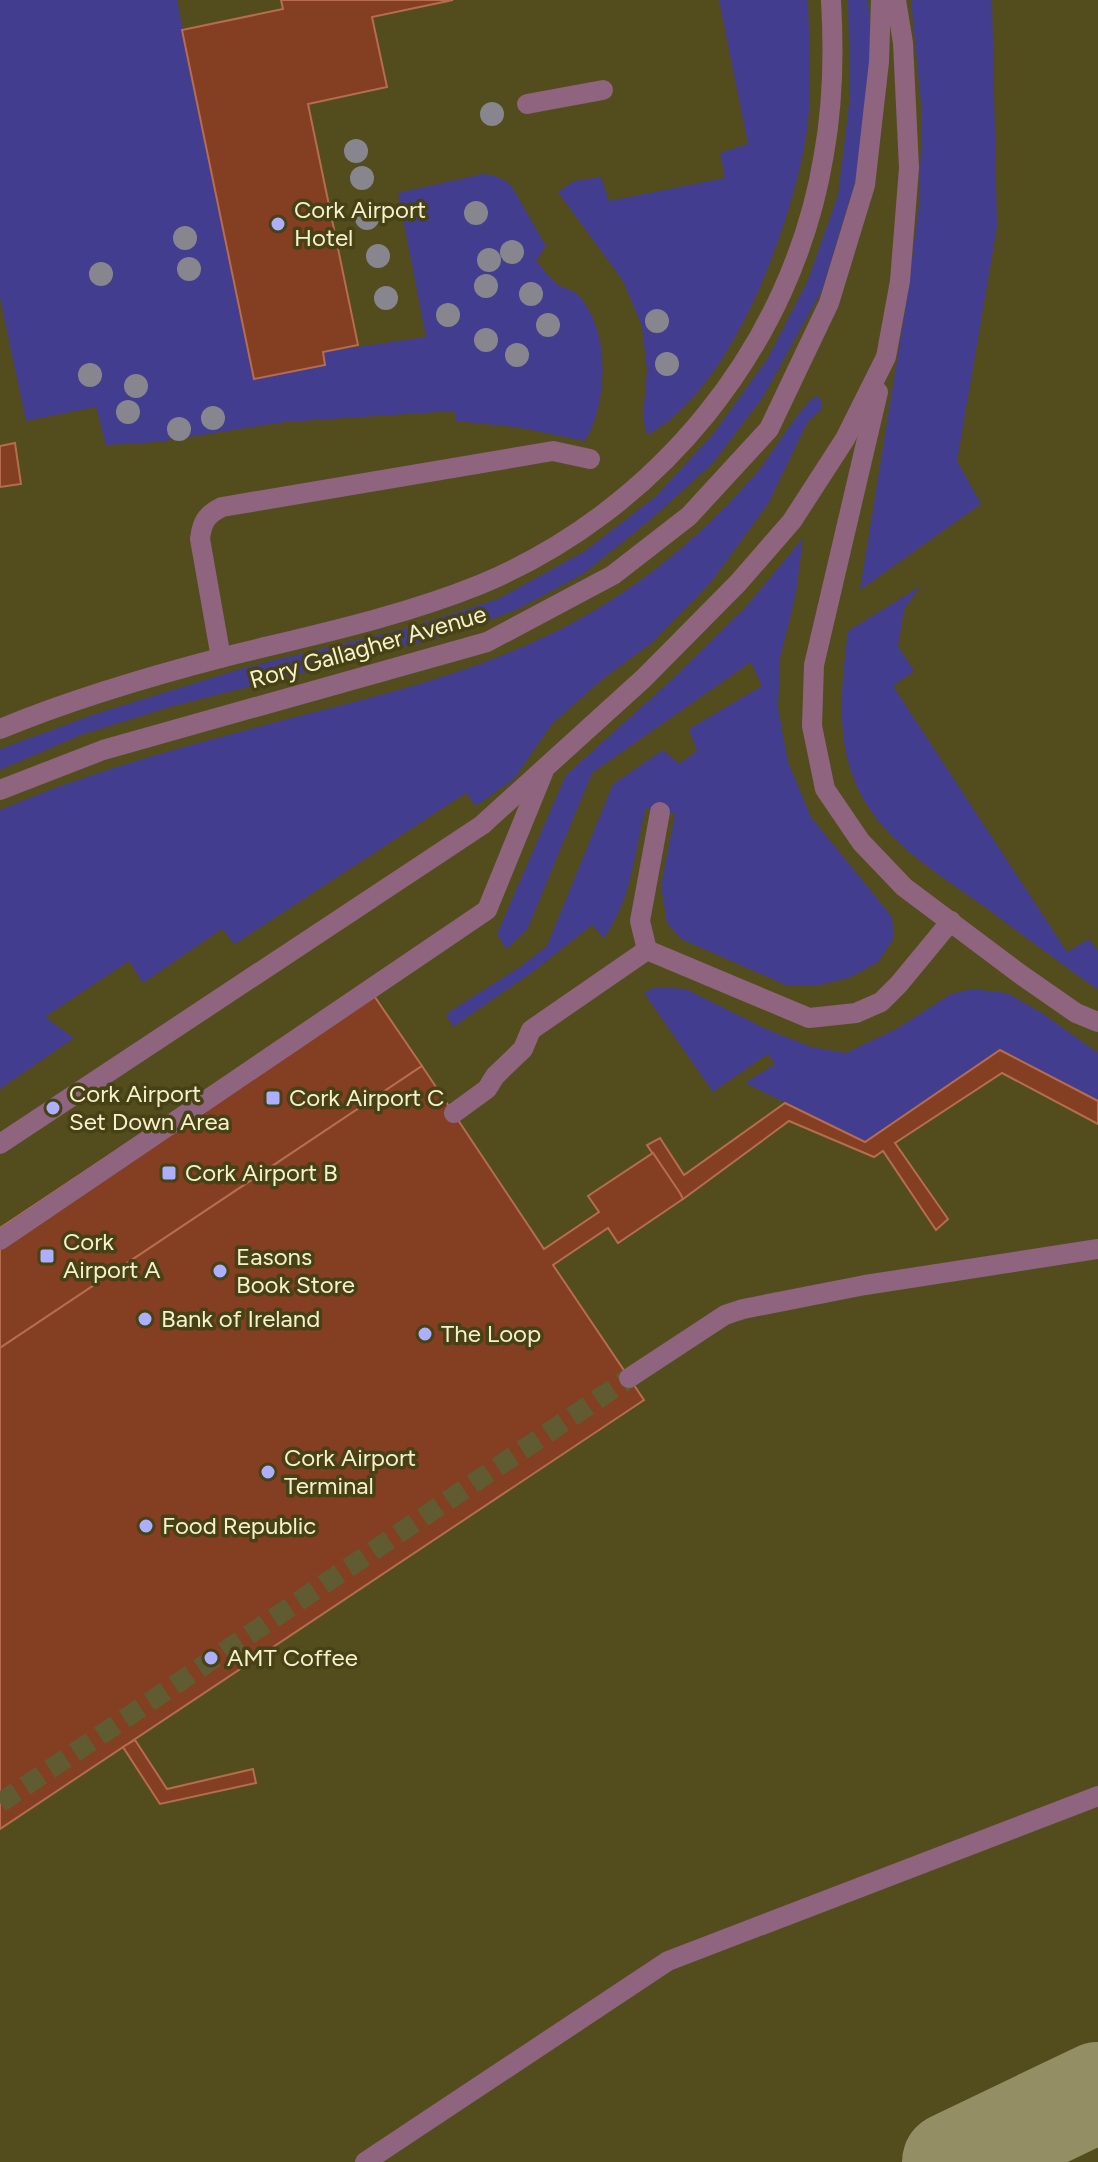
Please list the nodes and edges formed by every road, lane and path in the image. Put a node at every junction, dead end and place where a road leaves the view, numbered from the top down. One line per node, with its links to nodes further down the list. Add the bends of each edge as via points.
1 (831, 0): 8 (street, Rory Gallagher Avenue, via 829,117 801,247 745,362 689,435 613,506 515,568 343,628)
2 (881, 0): 11 (street, Rory Gallagher Avenue, via 865,185 829,303 769,429 689,516 613,575 487,642 112,747)
3 (896, 0): 6 (street, via 909,168 900,281)
4 (603, 90): 5 (street)
5 (527, 104)
6 (886, 357): 10 (street, via 845,439 792,521 644,678); 13 (street, via 814,665 812,726 825,789 861,842 904,887)
7 (590, 459): 8 (street, via 553,451 208,513 200,539)
8 (221, 658): 9 (street, Rory Gallagher Avenue, via 91,694)
9 (0, 729)
10 (545, 769): 17 (street, via 482,825); 18 (street, via 487,910)
11 (0, 790)
12 (660, 812): 14 (street, via 640,921)
13 (951, 921): 14 (street, via 881,1002 856,1013 809,1018); 15 (street, via 1076,1013)
14 (647, 950): 16 (street, via 531,1030 523,1049 487,1089)
15 (1098, 1022)
16 (454, 1113)
17 (0, 1144)
18 (0, 1240)
19 (1098, 1249): 20 (street, via 743,1309 725,1315)
20 (629, 1378)
21 (1098, 1796): 22 (street, via 668,1961)
22 (365, 2162)

